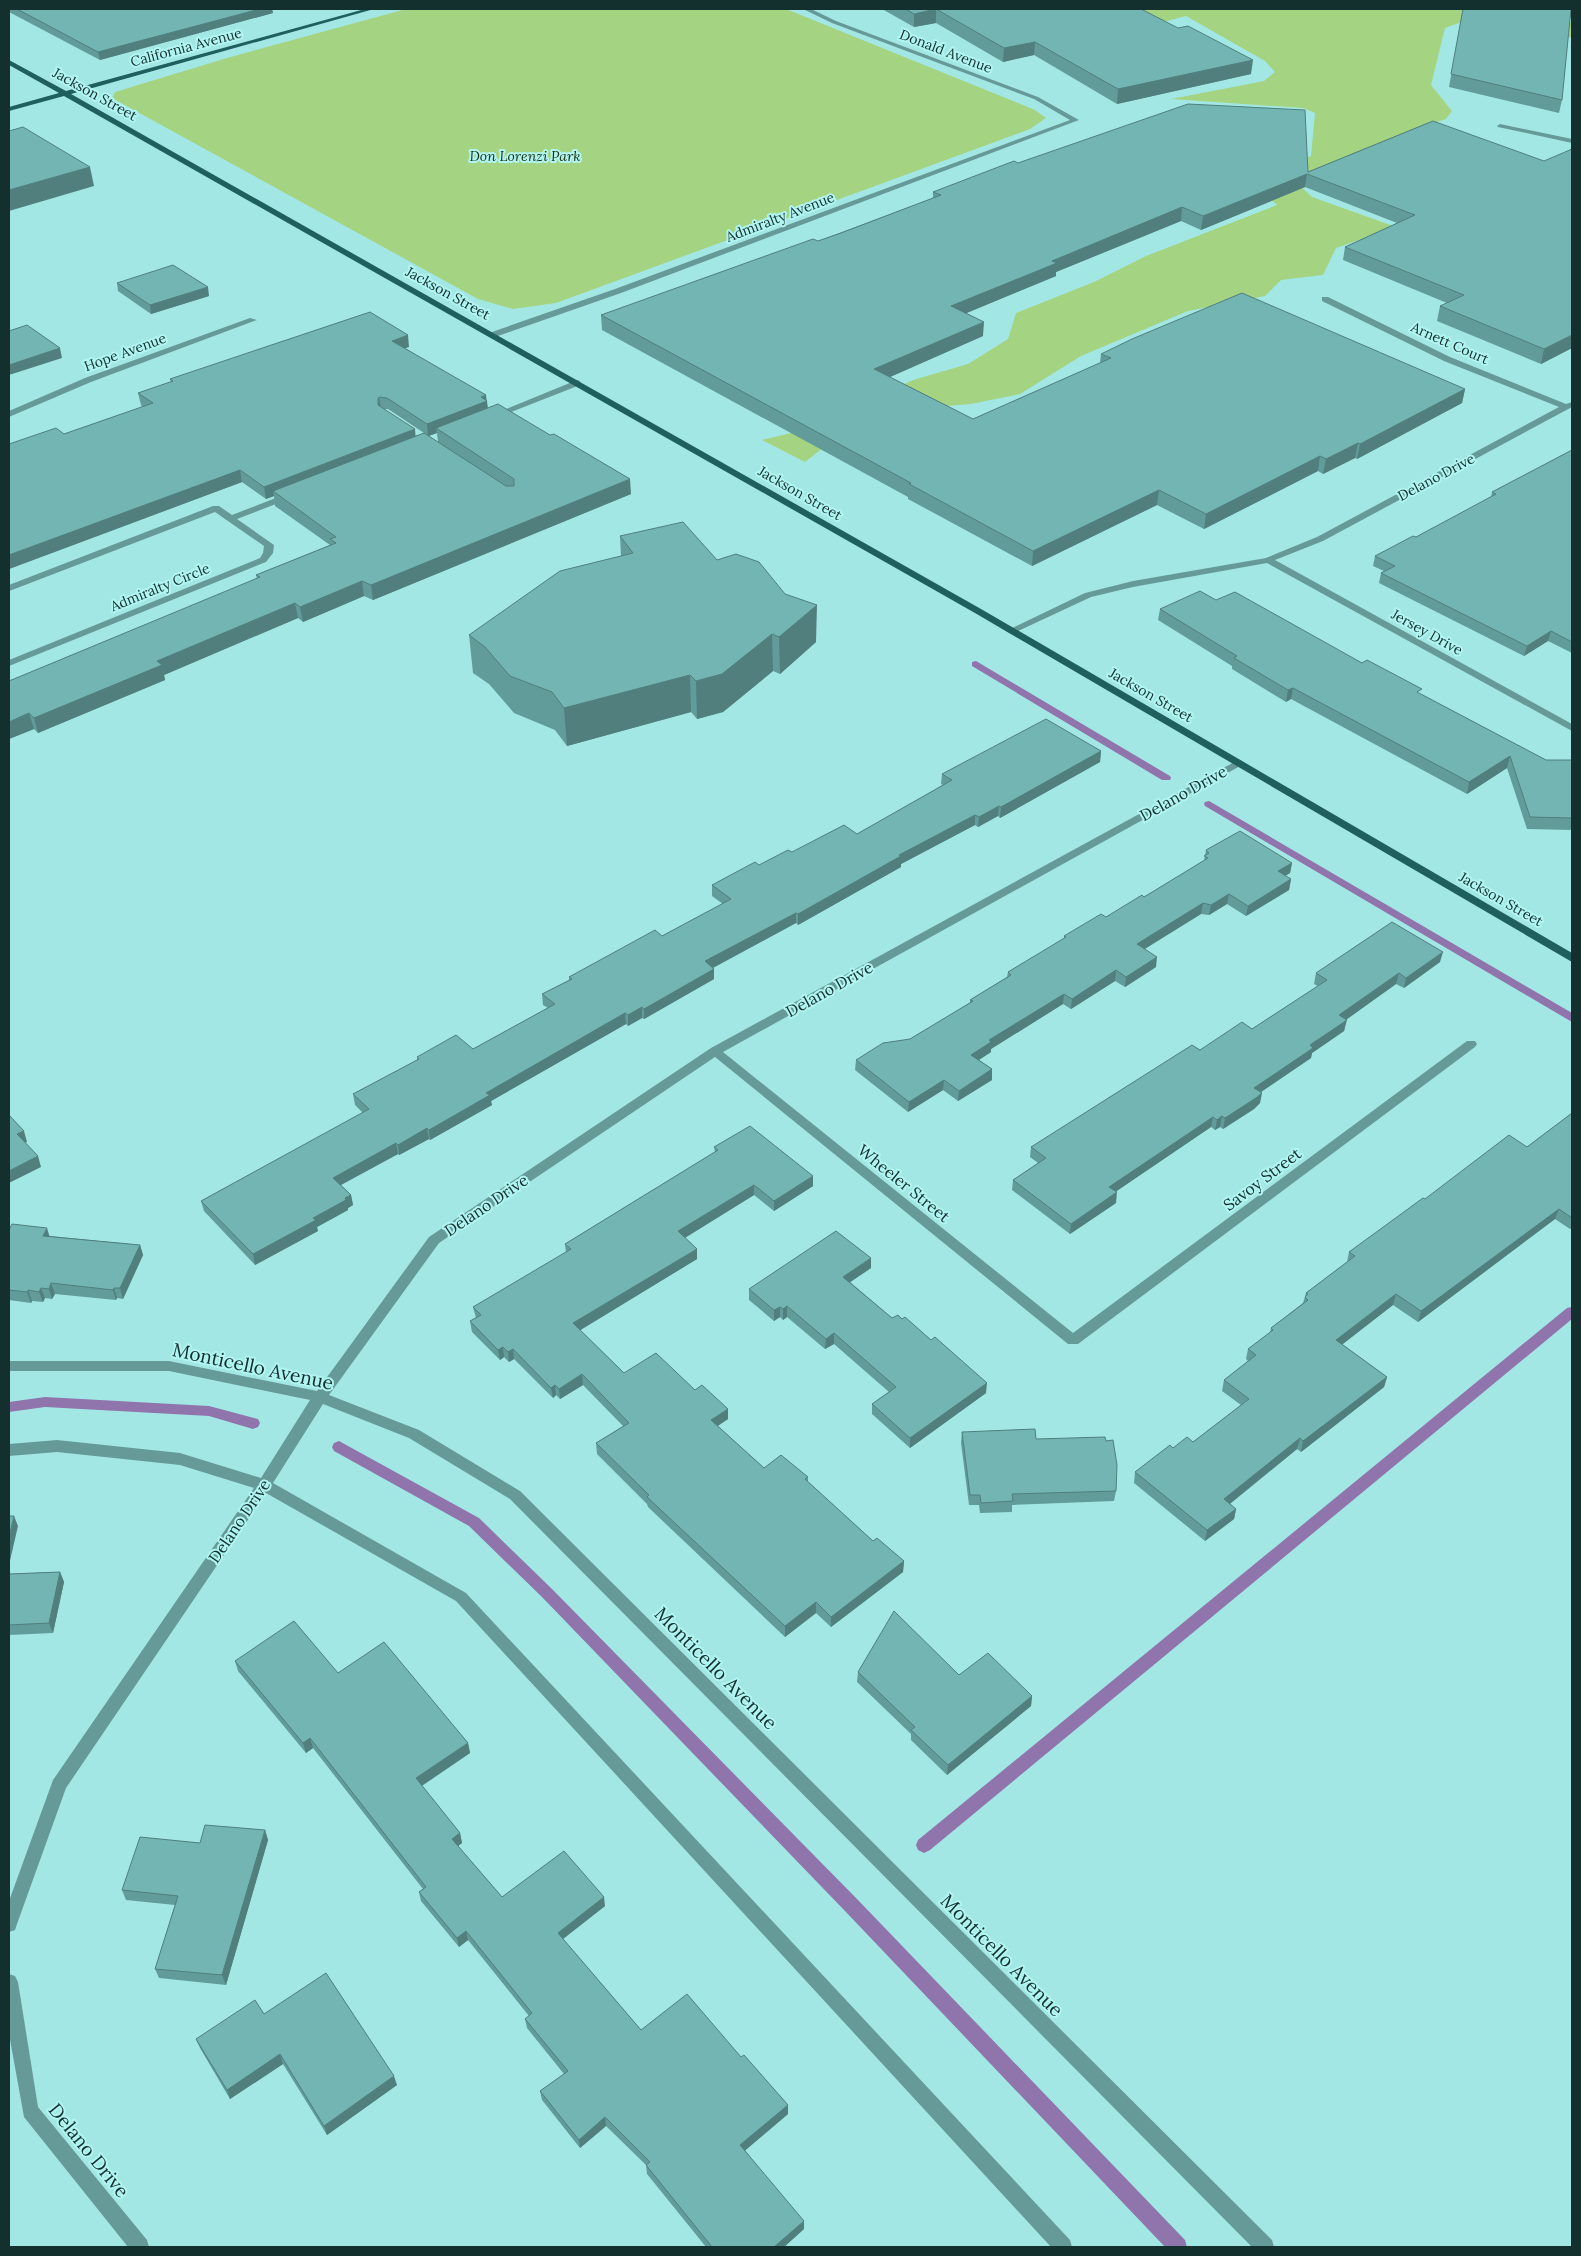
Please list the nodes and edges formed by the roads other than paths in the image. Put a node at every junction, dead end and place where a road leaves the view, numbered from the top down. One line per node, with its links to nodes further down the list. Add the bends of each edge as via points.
1 (371, 9): 4 (main road, California Avenue)
2 (806, 9): 6 (street, Donald Avenue, via 1036,98)
3 (9, 62): 4 (main road, Jackson Street)
4 (64, 94): 5 (main road, California Avenue); 11 (main road, Jackson Street)
5 (9, 109)
6 (1076, 120): 11 (street, Admiralty Avenue)
7 (1500, 126): 8 (street)
8 (1572, 141)
9 (1325, 299): 13 (street, Arnett Court, via 1448,359)
10 (253, 320): 14 (street, Hope Avenue, via 88,380)
11 (492, 335): 12 (main road, Jackson Street)
12 (577, 383): 15 (street); 20 (main road, Jackson Street)
13 (1569, 405): 18 (street, Delano Drive, via 1320,539)
14 (9, 414)
15 (483, 420)
16 (304, 490): 17 (street)
17 (230, 518): 19 (street, Admiralty Circle, via 216,508); 21 (street, Admiralty Circle, via 269,545 263,560)
18 (1268, 560): 20 (street, Delano Drive, via 1088,595); 22 (street, Jersey Drive)
19 (9, 588)
20 (1012, 630): 23 (main road, Jackson Street)
21 (9, 663)
22 (1572, 728)
23 (1238, 763): 24 (main road, Jackson Street); 26 (street, Delano Drive)
24 (1572, 958)
25 (1471, 1044): 27 (street, Savoy Street)
26 (715, 1052): 27 (street, Wheeler Street); 29 (street, Delano Drive, via 434,1240)
27 (1073, 1340)
28 (9, 1366): 29 (street, Monticello Avenue, via 170,1366)
29 (320, 1397): 31 (street, Delano Drive); 36 (street, Monticello Avenue, via 414,1434 515,1494)
30 (9, 1450): 31 (street, via 57,1446 180,1459)
31 (264, 1485): 32 (street, Delano Drive, via 59,1785); 35 (street, via 462,1596)
32 (9, 1924)
33 (9, 1982): 34 (street, Delano Drive, via 30,2111)
34 (140, 2247)
35 (1063, 2247)
36 (1265, 2247)

